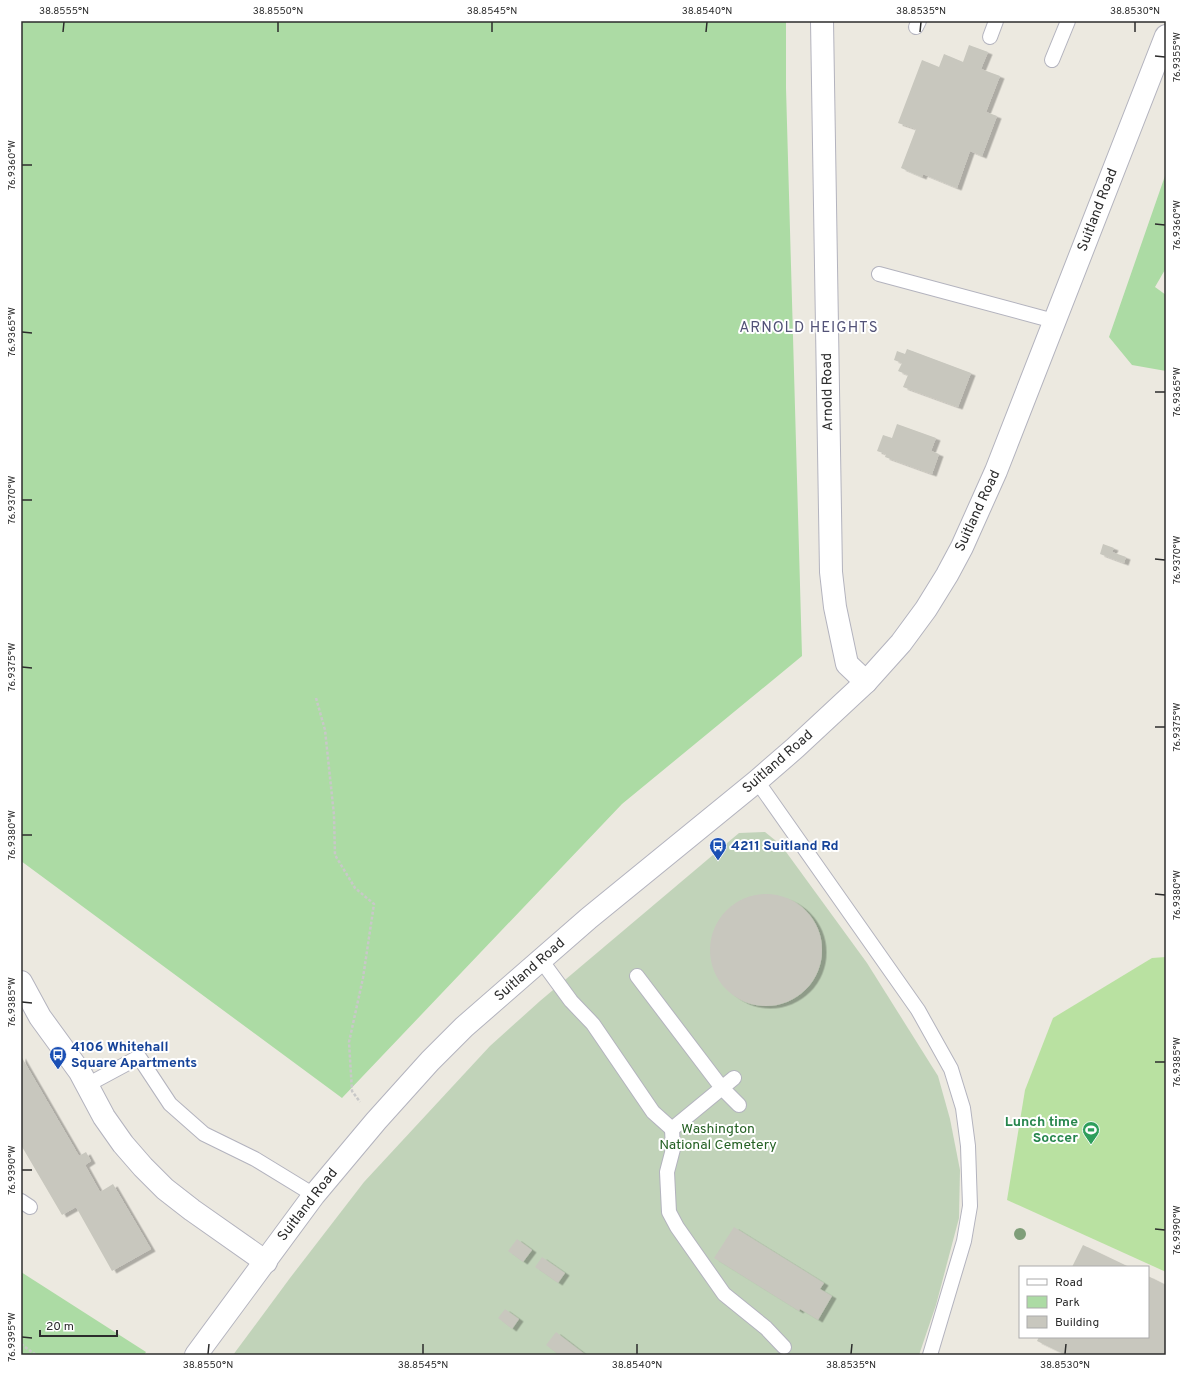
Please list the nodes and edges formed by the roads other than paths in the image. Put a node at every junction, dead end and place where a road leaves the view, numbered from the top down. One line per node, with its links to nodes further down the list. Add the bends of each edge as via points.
1 (822, 21): 9 (main road, Arnold Road, via 831,572 835,607 847,664)
2 (996, 21): 5 (lane)
3 (1068, 21): 6 (lane)
4 (1166, 36): 8 (main road, Suitland Road)
5 (990, 37)
6 (1052, 60)
7 (879, 274): 8 (lane)
8 (1054, 321): 9 (main road, Suitland Road, via 996,471 947,575 901,643)
9 (866, 682): 10 (main road, Suitland Road)
10 (757, 781): 11 (main road, Suitland Road); 23 (lane, via 918,1010 946,1058 957,1088 963,1108 968,1146 970,1206 964,1241)
11 (540, 960): 18 (lane, via 571,1001 593,1024 653,1112); 19 (main road, Suitland Road, via 430,1060)
12 (637, 976): 16 (lane)
13 (21, 982): 15 (main road, via 40,1017)
14 (734, 1078): 16 (lane)
15 (87, 1085): 19 (lane, via 139,1057 170,1104 204,1134 256,1159); 20 (main road, via 119,1139 165,1189)
16 (722, 1088): 17 (lane); 18 (lane)
17 (739, 1104)
18 (672, 1129): 21 (lane, via 673,1149 667,1172 669,1212 676,1227 724,1294 766,1328)
19 (314, 1195): 20 (main road, Suitland Road)
20 (266, 1262): 22 (main road, Suitland Road)
21 (784, 1347)
22 (196, 1355)
23 (930, 1355)

